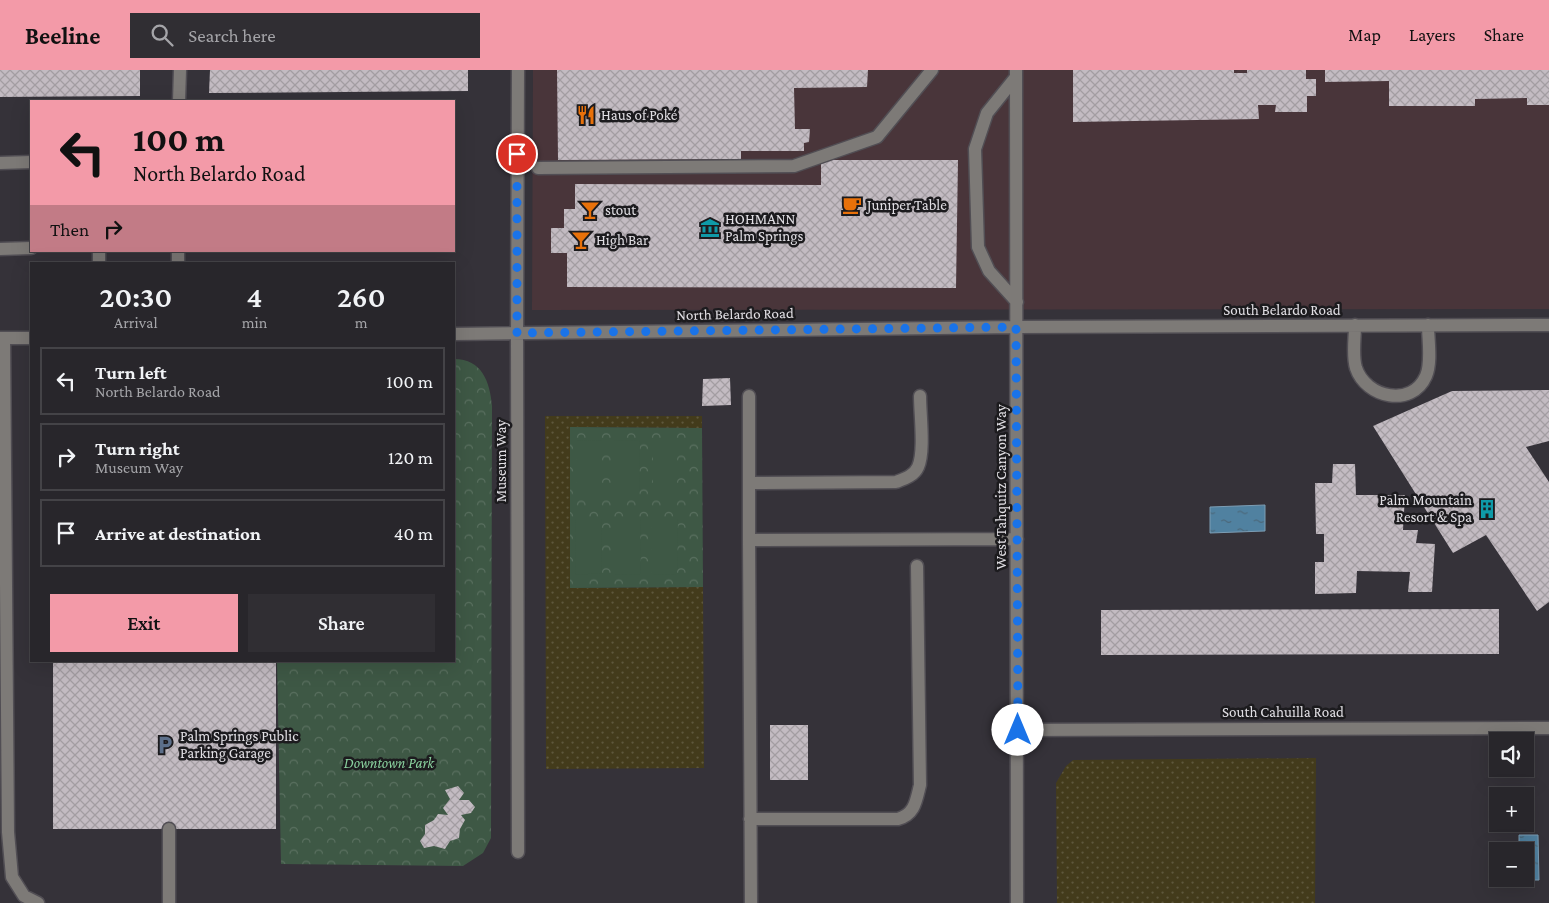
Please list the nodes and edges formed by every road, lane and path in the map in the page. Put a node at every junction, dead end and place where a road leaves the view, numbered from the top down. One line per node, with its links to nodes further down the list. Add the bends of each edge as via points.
1 (180, 70): 5 (street)
2 (518, 70): 16 (street, Museum Way)
3 (932, 70): 8 (street, via 877,137 794,166)
4 (1016, 74): 11 (street, West Tahquitz Canyon Way); 11 (street, via 987,113 975,149 978,247 989,271)
5 (179, 100)
6 (30, 162): 7 (street)
7 (0, 163)
8 (538, 168)
9 (30, 248): 10 (street)
10 (0, 249)
11 (1017, 302): 15 (street, West Tahquitz Canyon Way)
12 (1355, 325): 13 (street, South Belardo Road); 13 (street, via 1356,368 1362,379 1382,395 1394,396 1406,394 1426,376); 15 (street, South Belardo Road)
13 (1428, 325): 14 (street, South Belardo Road)
14 (1549, 325)
15 (1016, 327): 16 (street, North Belardo Road); 23 (street, West Tahquitz Canyon Way)
16 (517, 333): 17 (street, North Belardo Road); 30 (street, Museum Way)
17 (455, 334)
18 (2, 338): 19 (street); 31 (street, via 8,832 12,877 24,896)
19 (30, 338)
20 (749, 396): 22 (street)
21 (920, 396): 22 (street, via 918,468 909,477 896,482)
22 (749, 483): 24 (street)
23 (1017, 539): 24 (street); 27 (street, West Tahquitz Canyon Way)
24 (749, 540): 28 (street)
25 (917, 566): 28 (street, via 920,785 915,807 908,816 898,818)
26 (1549, 728): 27 (street, South Cahuilla Road)
27 (1018, 730): 34 (street, West Tahquitz Canyon Way)
28 (750, 819): 33 (street)
29 (169, 828): 32 (street)
30 (518, 852)
31 (38, 903)
32 (169, 903)
33 (751, 903)
34 (1017, 903)

